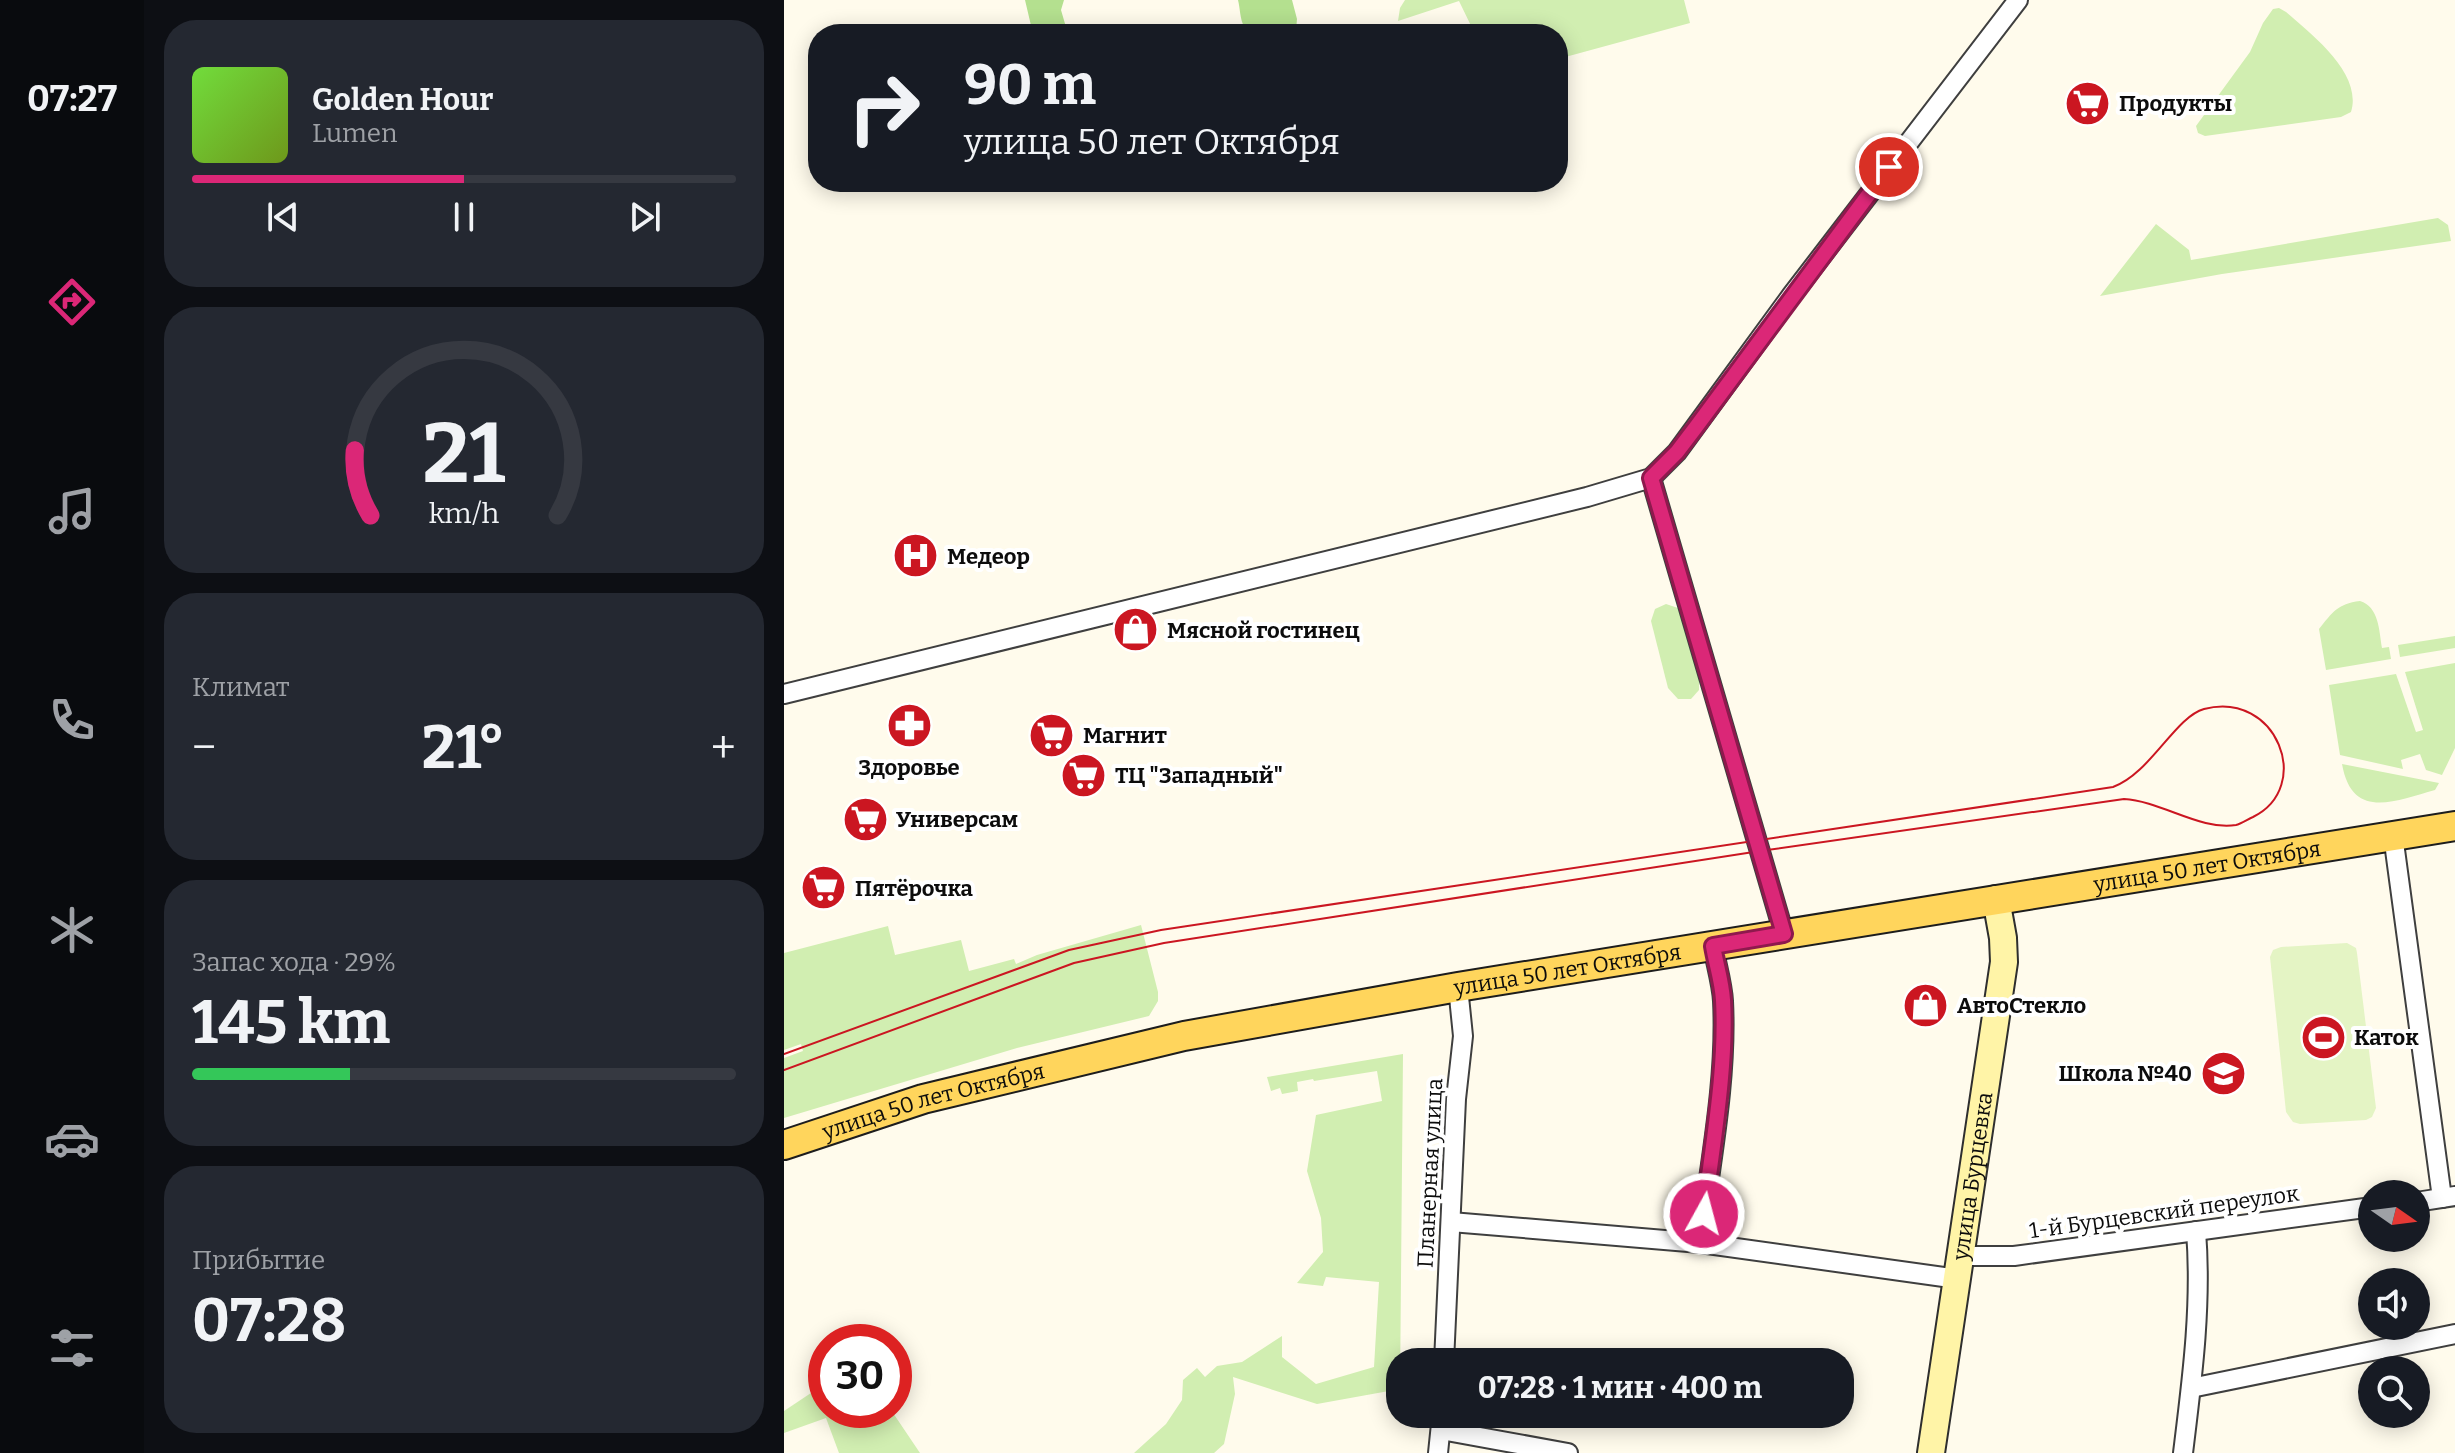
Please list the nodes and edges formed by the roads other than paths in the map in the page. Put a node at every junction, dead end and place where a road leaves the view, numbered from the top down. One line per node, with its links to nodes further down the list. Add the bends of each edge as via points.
1 (2018, 0): 2 (street, via 1677,452)
2 (1651, 478): 3 (street); 7 (street)
3 (784, 694)
4 (2455, 826): 5 (main road, улица 50 лет Октября)
5 (2393, 835): 6 (main road, улица 50 лет Октября); 11 (street)
6 (1996, 899): 7 (main road, улица 50 лет Октября); 16 (street, улица Бурцевка, via 2004,962)
7 (1784, 934): 8 (main road, улица 50 лет Октября)
8 (1713, 946): 9 (main road, улица 50 лет Октября); 15 (street, via 1723,999 1722,1038)
9 (1458, 987): 10 (main road, улица 50 лет Октября, via 1184,1036 923,1099); 13 (street, Планерная улица, via 1463,1036)
10 (784, 1145)
11 (2448, 1197)
12 (2358, 1209): 14 (street, 1-й Бурцевский переулок)
13 (1451, 1222): 15 (street, 1-й Бурцевский переулок); 18 (street, Планерная улица)
14 (2196, 1231): 16 (street, 1-й Бурцевский переулок); 19 (street, via 2199,1265)
15 (1700, 1243): 16 (street, 1-й Бурцевский переулок)
16 (1960, 1268): 24 (street, улица Бурцевка)
17 (2455, 1334): 19 (street)
18 (1445, 1348)
19 (2191, 1388): 25 (street)
20 (1440, 1428): 22 (street)
21 (1466, 1428): 23 (street)
22 (1438, 1453)
23 (1568, 1453)
24 (1931, 1453)
25 (2183, 1453)

